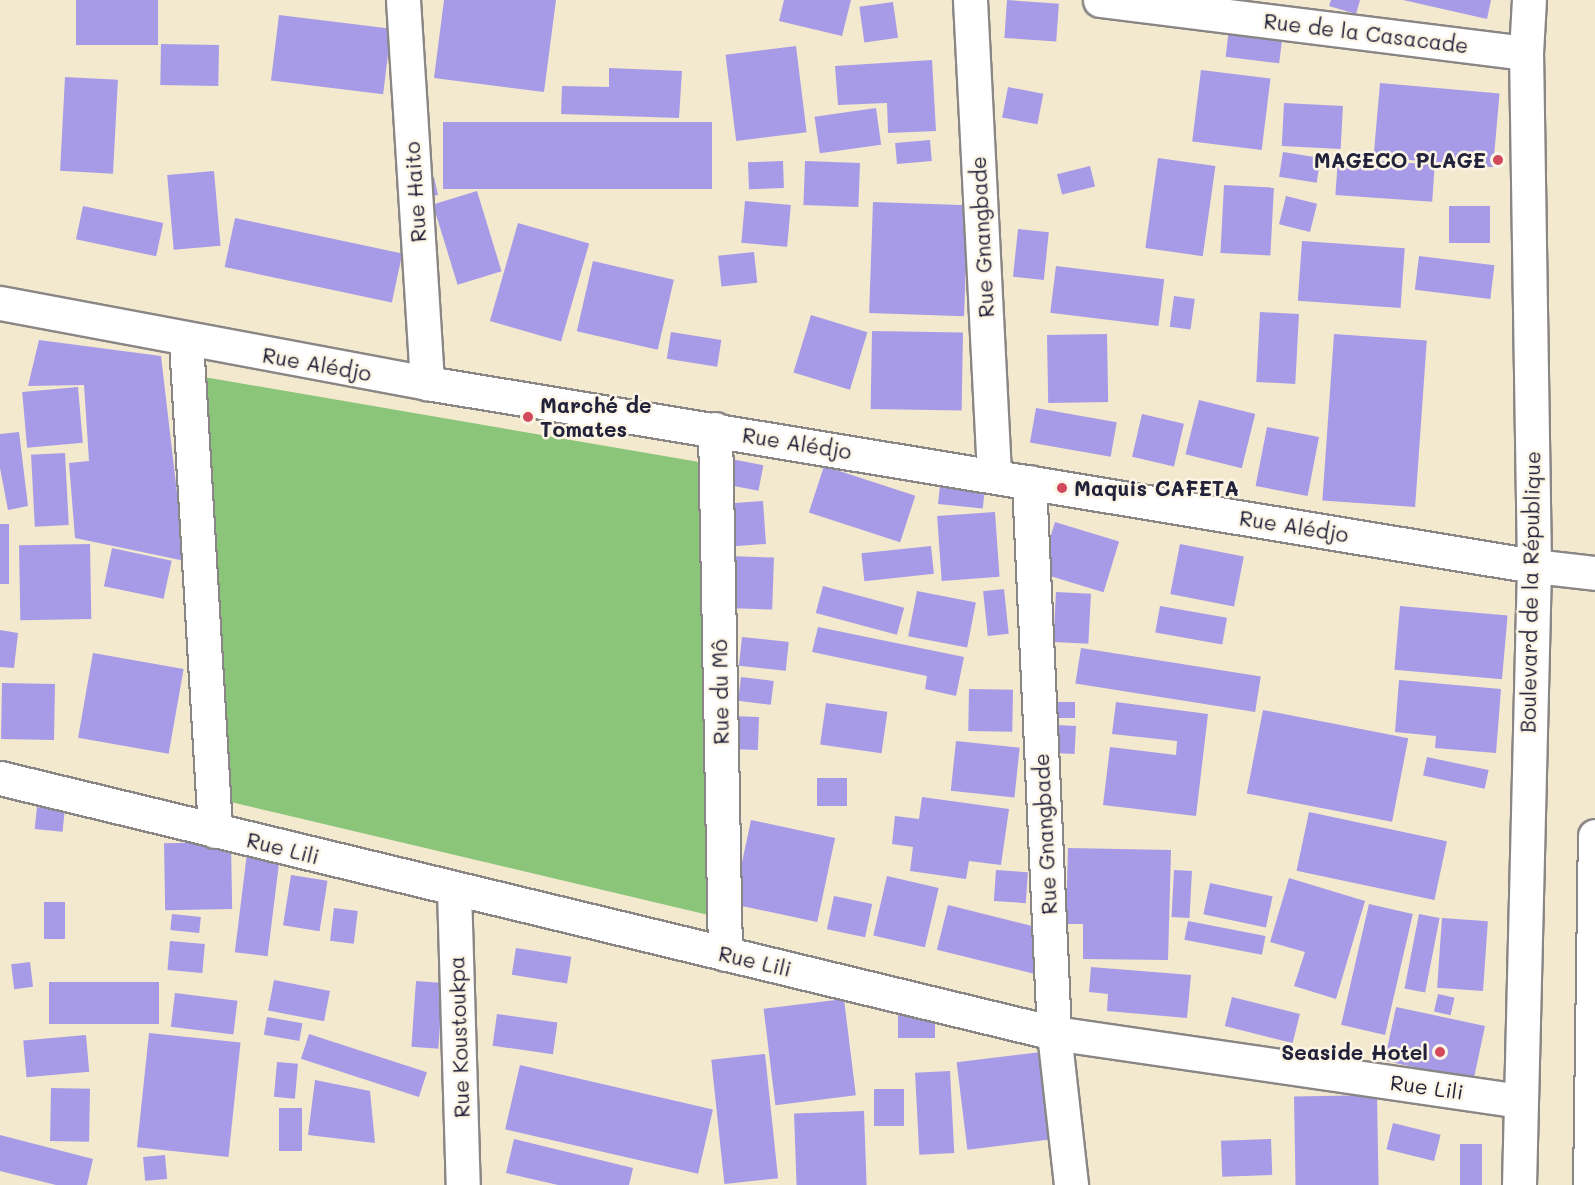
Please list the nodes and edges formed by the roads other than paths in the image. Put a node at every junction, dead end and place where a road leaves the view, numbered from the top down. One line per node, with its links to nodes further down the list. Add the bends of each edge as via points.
1 (403, 0): 8 (main road, Rue Haito)
2 (970, 0): 10 (main road, Rue Gnangbade)
3 (1100, 0): 5 (main road, Rue de la Casacade)
4 (1529, 0): 5 (main road, Boulevard de la République)
5 (1526, 53): 12 (main road, Boulevard de la République)
6 (0, 303): 7 (main road, Rue Alédjo)
7 (186, 340): 8 (main road, Rue Alédjo); 15 (main road)
8 (427, 384): 9 (main road, Rue Alédjo)
9 (715, 429): 10 (main road, Rue Alédjo); 18 (main road, Rue du Mô)
10 (994, 475): 11 (main road, Rue Alédjo)
11 (1029, 482): 12 (main road, Rue Alédjo); 19 (main road, Rue Gnangbade)
12 (1534, 566): 13 (main road, Rue Alédjo); 20 (main road, Boulevard de la République)
13 (1595, 573)
14 (0, 778): 15 (main road, Rue Lili)
15 (215, 831): 17 (main road, Rue Lili)
16 (1595, 836): 24 (main road)
17 (454, 890): 18 (main road, Rue Lili); 21 (main road, Rue Koustoukpa)
18 (725, 954): 19 (main road, Rue Lili)
19 (1054, 1033): 20 (main road, Rue Lili); 22 (main road, Rue Gnangbade)
20 (1519, 1101): 23 (main road, Boulevard de la République)
21 (463, 1185)
22 (1071, 1185)
23 (1519, 1185)
24 (1590, 1185)

